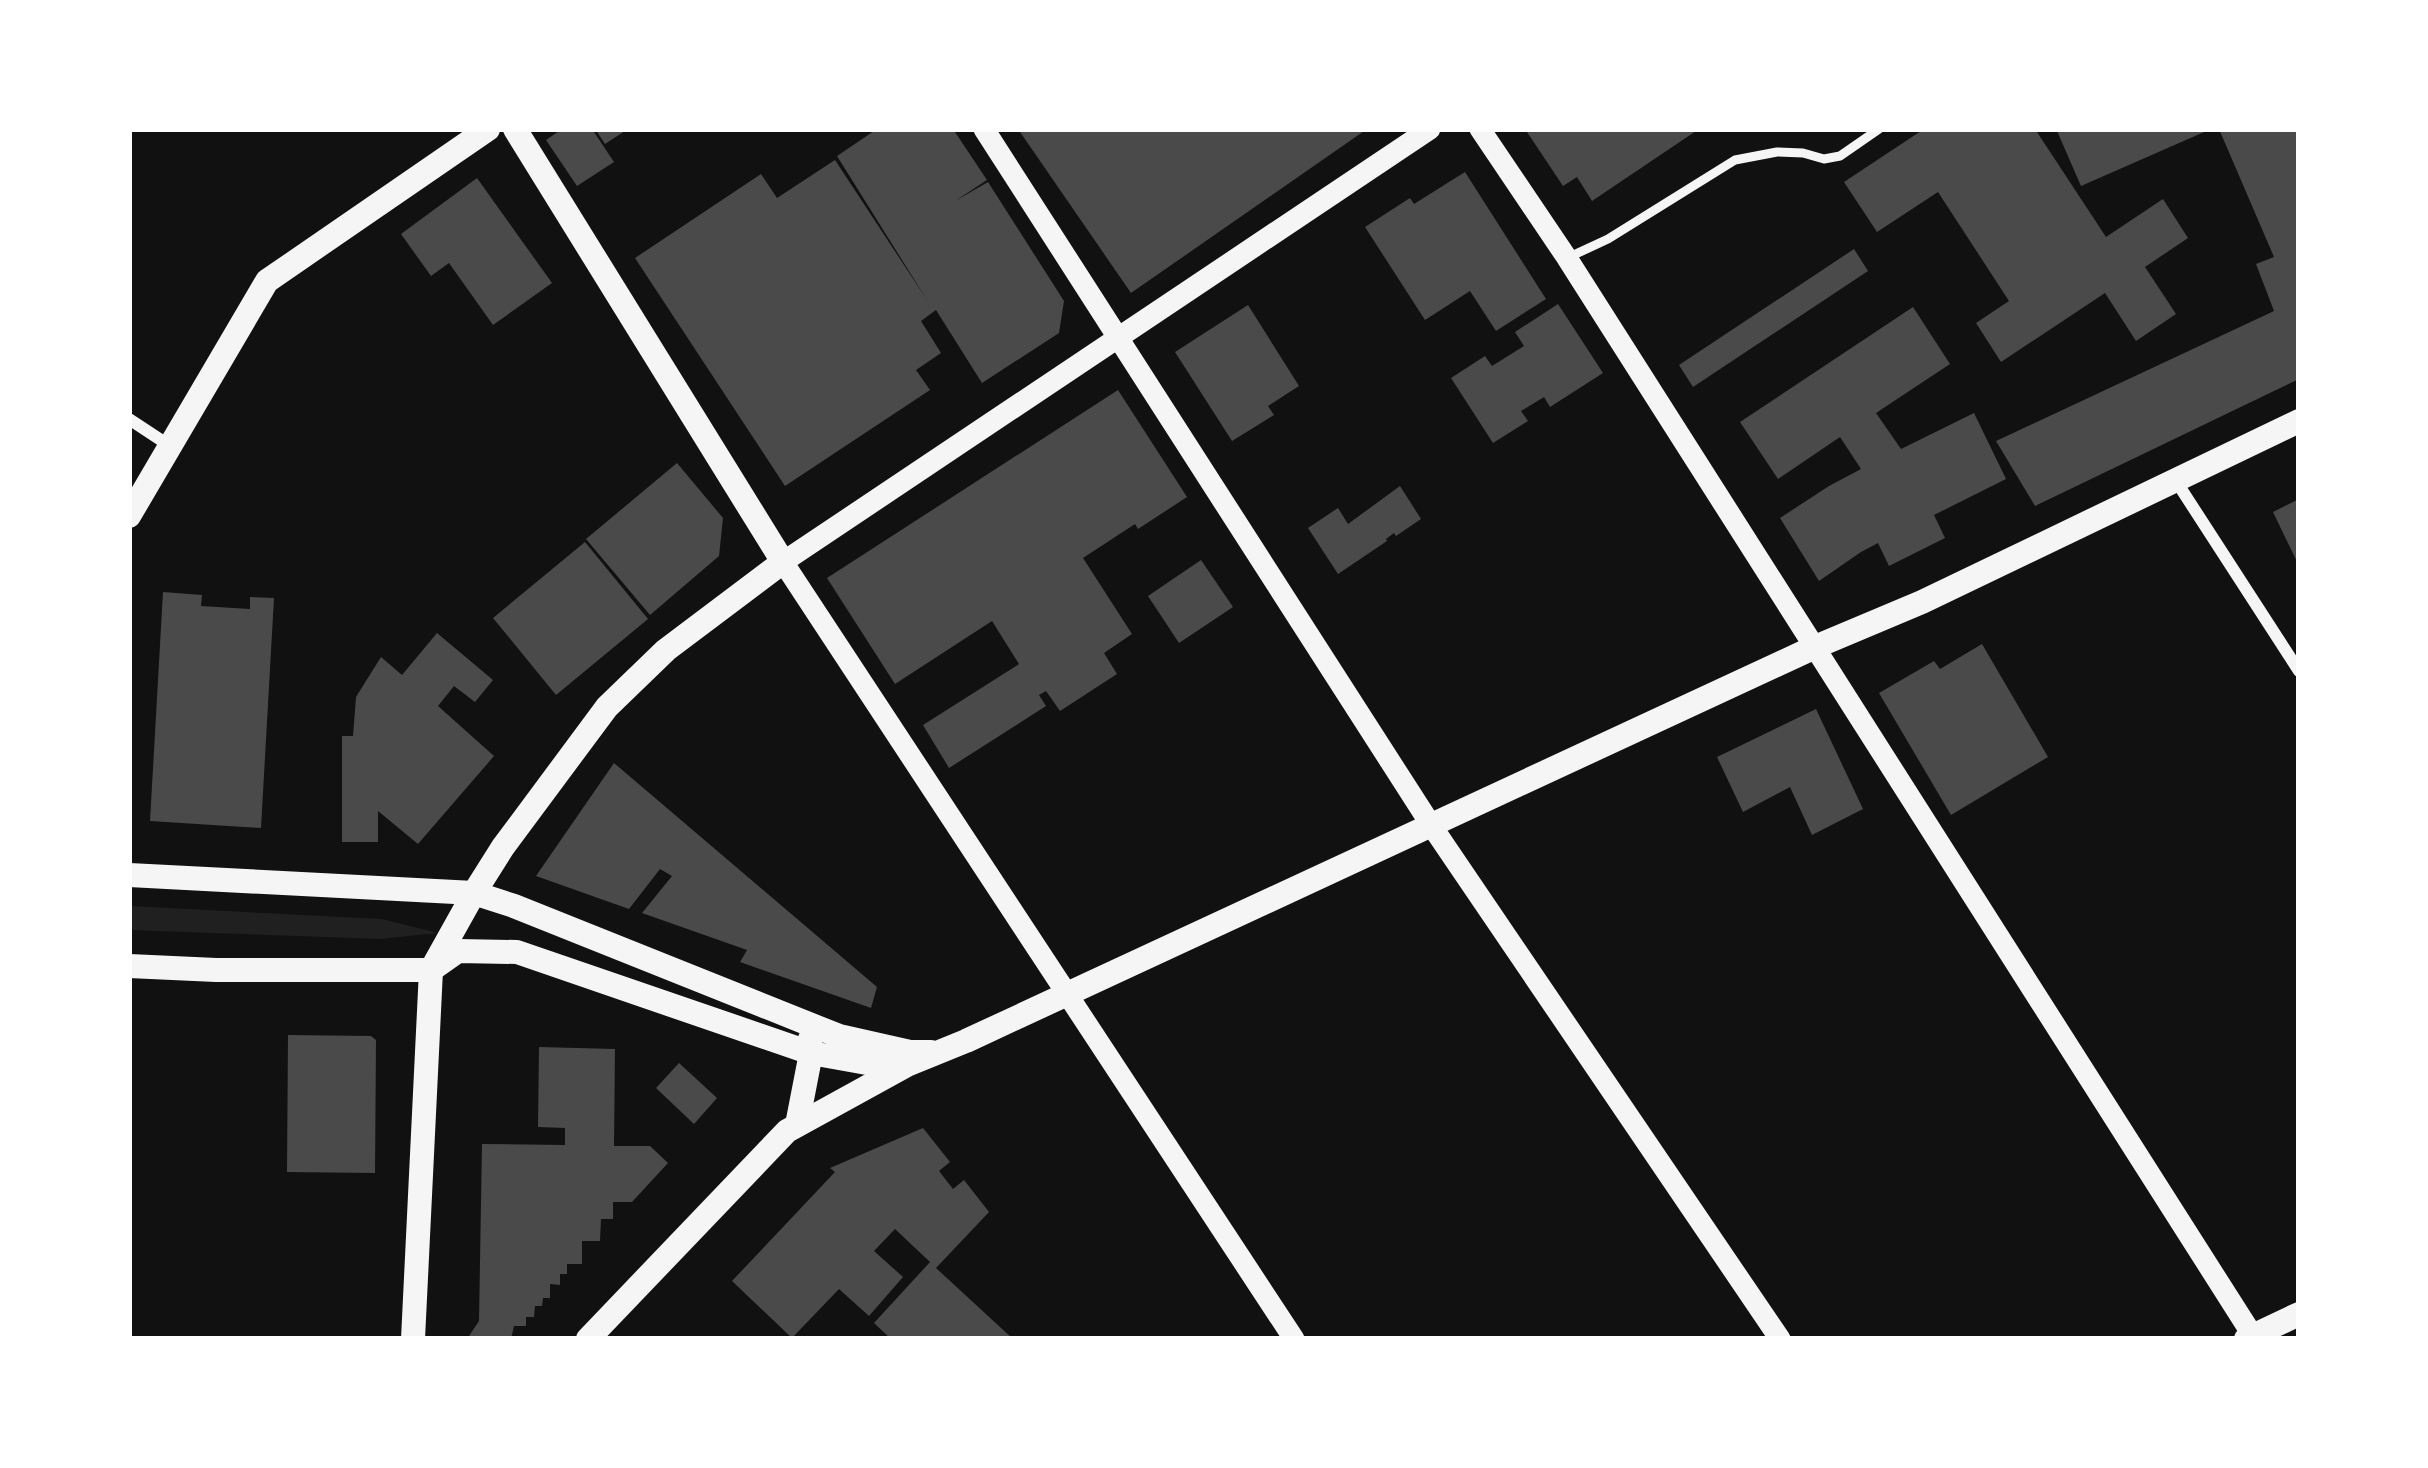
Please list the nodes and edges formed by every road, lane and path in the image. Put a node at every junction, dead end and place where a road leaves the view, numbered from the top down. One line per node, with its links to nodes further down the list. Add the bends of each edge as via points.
1 (488, 129): 11 (main road, via 267,280)
2 (515, 129): 14 (main road)
3 (984, 129): 8 (street)
4 (1430, 129): 8 (street)
5 (1480, 129): 7 (street)
6 (1879, 129): 7 (lane, via 1840,156 1777,152 1735,160)
7 (1567, 258): 15 (street)
8 (1118, 337): 14 (street); 17 (street)
9 (129, 419): 11 (street)
10 (2299, 421): 12 (main road)
11 (170, 446): 13 (main road)
12 (2176, 481): 15 (main road); 16 (street)
13 (129, 516)
14 (783, 562): 19 (main road, via 666,650 607,707); 22 (street)
15 (1815, 647): 17 (main road); 30 (street)
16 (2299, 671)
17 (1431, 825): 22 (main road); 33 (street)
18 (129, 875): 19 (main road)
19 (474, 892): 21 (main road); 23 (main road)
20 (129, 966): 21 (main road)
21 (431, 970): 25 (main road, via 458,951 517,952); 29 (main road)
22 (1066, 993): 24 (main road); 32 (street)
23 (808, 1025): 24 (main road); 25 (main road)
24 (939, 1052): 26 (main road)
25 (811, 1053): 26 (main road); 27 (main road)
26 (907, 1065): 27 (main road)
27 (797, 1125): 31 (main road)
28 (2299, 1314): 30 (main road)
29 (417, 1335)
30 (2252, 1338)
31 (588, 1339)
32 (1294, 1339)
33 (1780, 1339)

